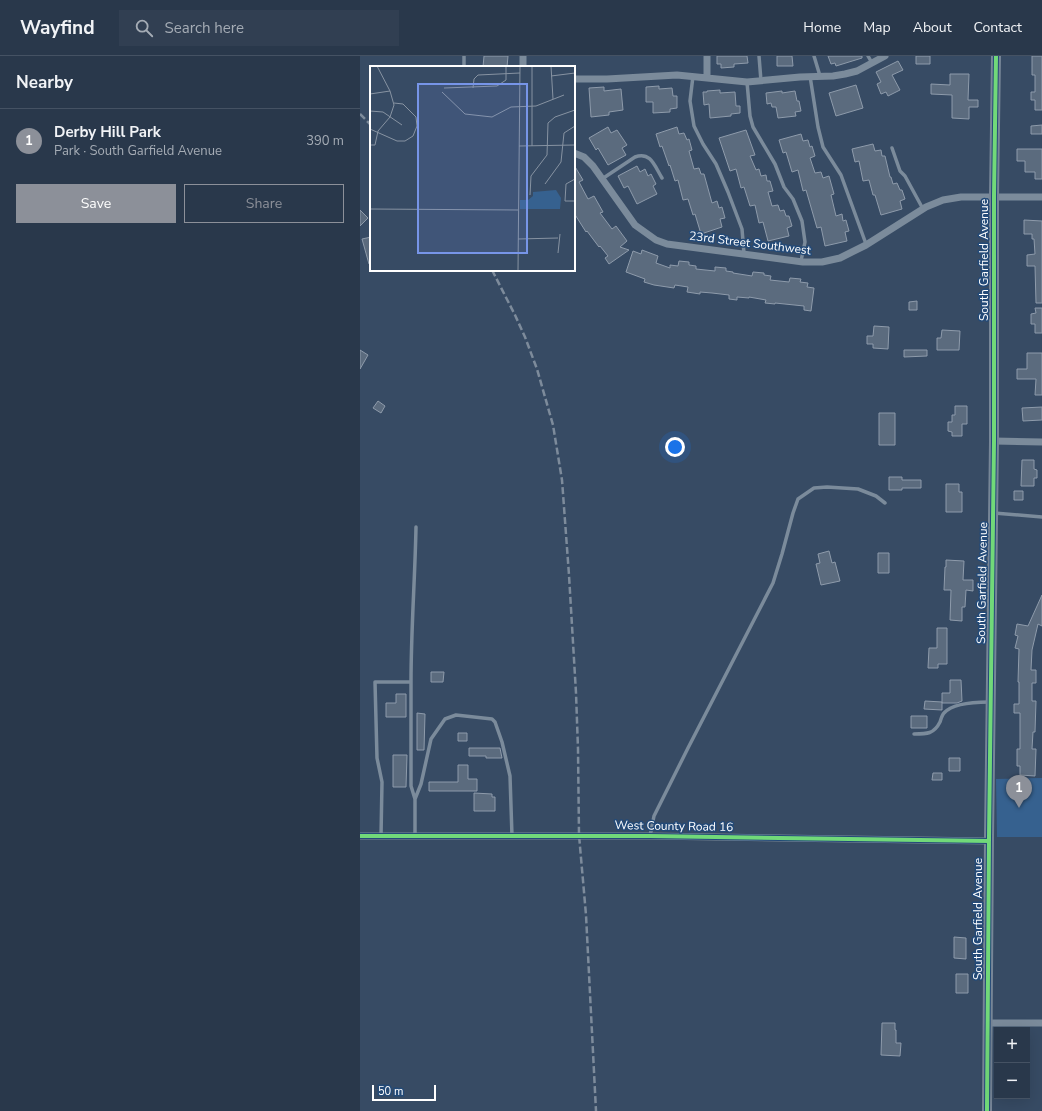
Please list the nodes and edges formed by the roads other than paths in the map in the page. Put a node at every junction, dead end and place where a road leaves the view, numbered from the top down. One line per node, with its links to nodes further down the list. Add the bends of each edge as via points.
1 (708, 56): 10 (street)
2 (760, 56): 12 (lane)
3 (814, 56): 9 (lane)
4 (886, 56): 6 (street)
5 (996, 56): 18 (street, South Garfield Avenue)
6 (870, 60): 9 (street, via 857,71)
7 (693, 76): 10 (street); 11 (street); 22 (lane, via 690,102 694,126 716,164 728,192 742,229)
8 (810, 76): 9 (street); 12 (street); 21 (lane, via 823,147 841,175)
9 (820, 76)
10 (707, 78): 13 (street)
11 (575, 79)
12 (761, 81): 13 (street)
13 (747, 82): 23 (lane, via 753,127 775,164 802,222 805,242)
14 (892, 148): 20 (lane, via 900,171)
15 (575, 152): 17 (street, 23rd Street Southwest, via 584,157)
16 (662, 178): 17 (lane, via 648,157 639,156)
17 (602, 179): 22 (street, 23rd Street Southwest, via 635,226 656,240 667,244)
18 (994, 196): 19 (street, 23rd Street Southwest); 20 (street, 23rd Street Southwest, via 943,200); 24 (street, South Garfield Avenue)
19 (1042, 197)
20 (922, 209): 21 (street, 23rd Street Southwest)
21 (866, 244): 23 (street, 23rd Street Southwest, via 840,258 822,262)
22 (744, 254): 23 (street, 23rd Street Southwest)
23 (801, 261)
24 (994, 441): 25 (street); 27 (street, South Garfield Avenue)
25 (1042, 442)
26 (885, 503): 38 (lane, via 876,496 858,489 828,486 814,488 798,500 773,583 654,816)
27 (993, 513): 28 (lane); 31 (street, South Garfield Avenue)
28 (1042, 517)
29 (416, 527): 30 (lane)
30 (411, 682): 33 (lane, via 411,786); 35 (lane, via 375,682 378,758 382,782)
31 (991, 702): 32 (lane, via 977,702 953,708 943,714 934,731); 39 (street, South Garfield Avenue)
32 (914, 734)
33 (415, 799): 36 (lane); 37 (lane, via 431,739 445,719 456,715 492,719 502,742 510,776)
34 (360, 836): 35 (street, West County Road 16)
35 (381, 836): 36 (street, West County Road 16)
36 (416, 836): 37 (street, West County Road 16)
37 (512, 836): 38 (street, West County Road 16)
38 (650, 836): 39 (street, West County Road 16)
39 (989, 841): 40 (street, South Garfield Avenue)
40 (988, 1023): 41 (street); 42 (street, South Garfield Avenue)
41 (1042, 1023)
42 (987, 1111)

